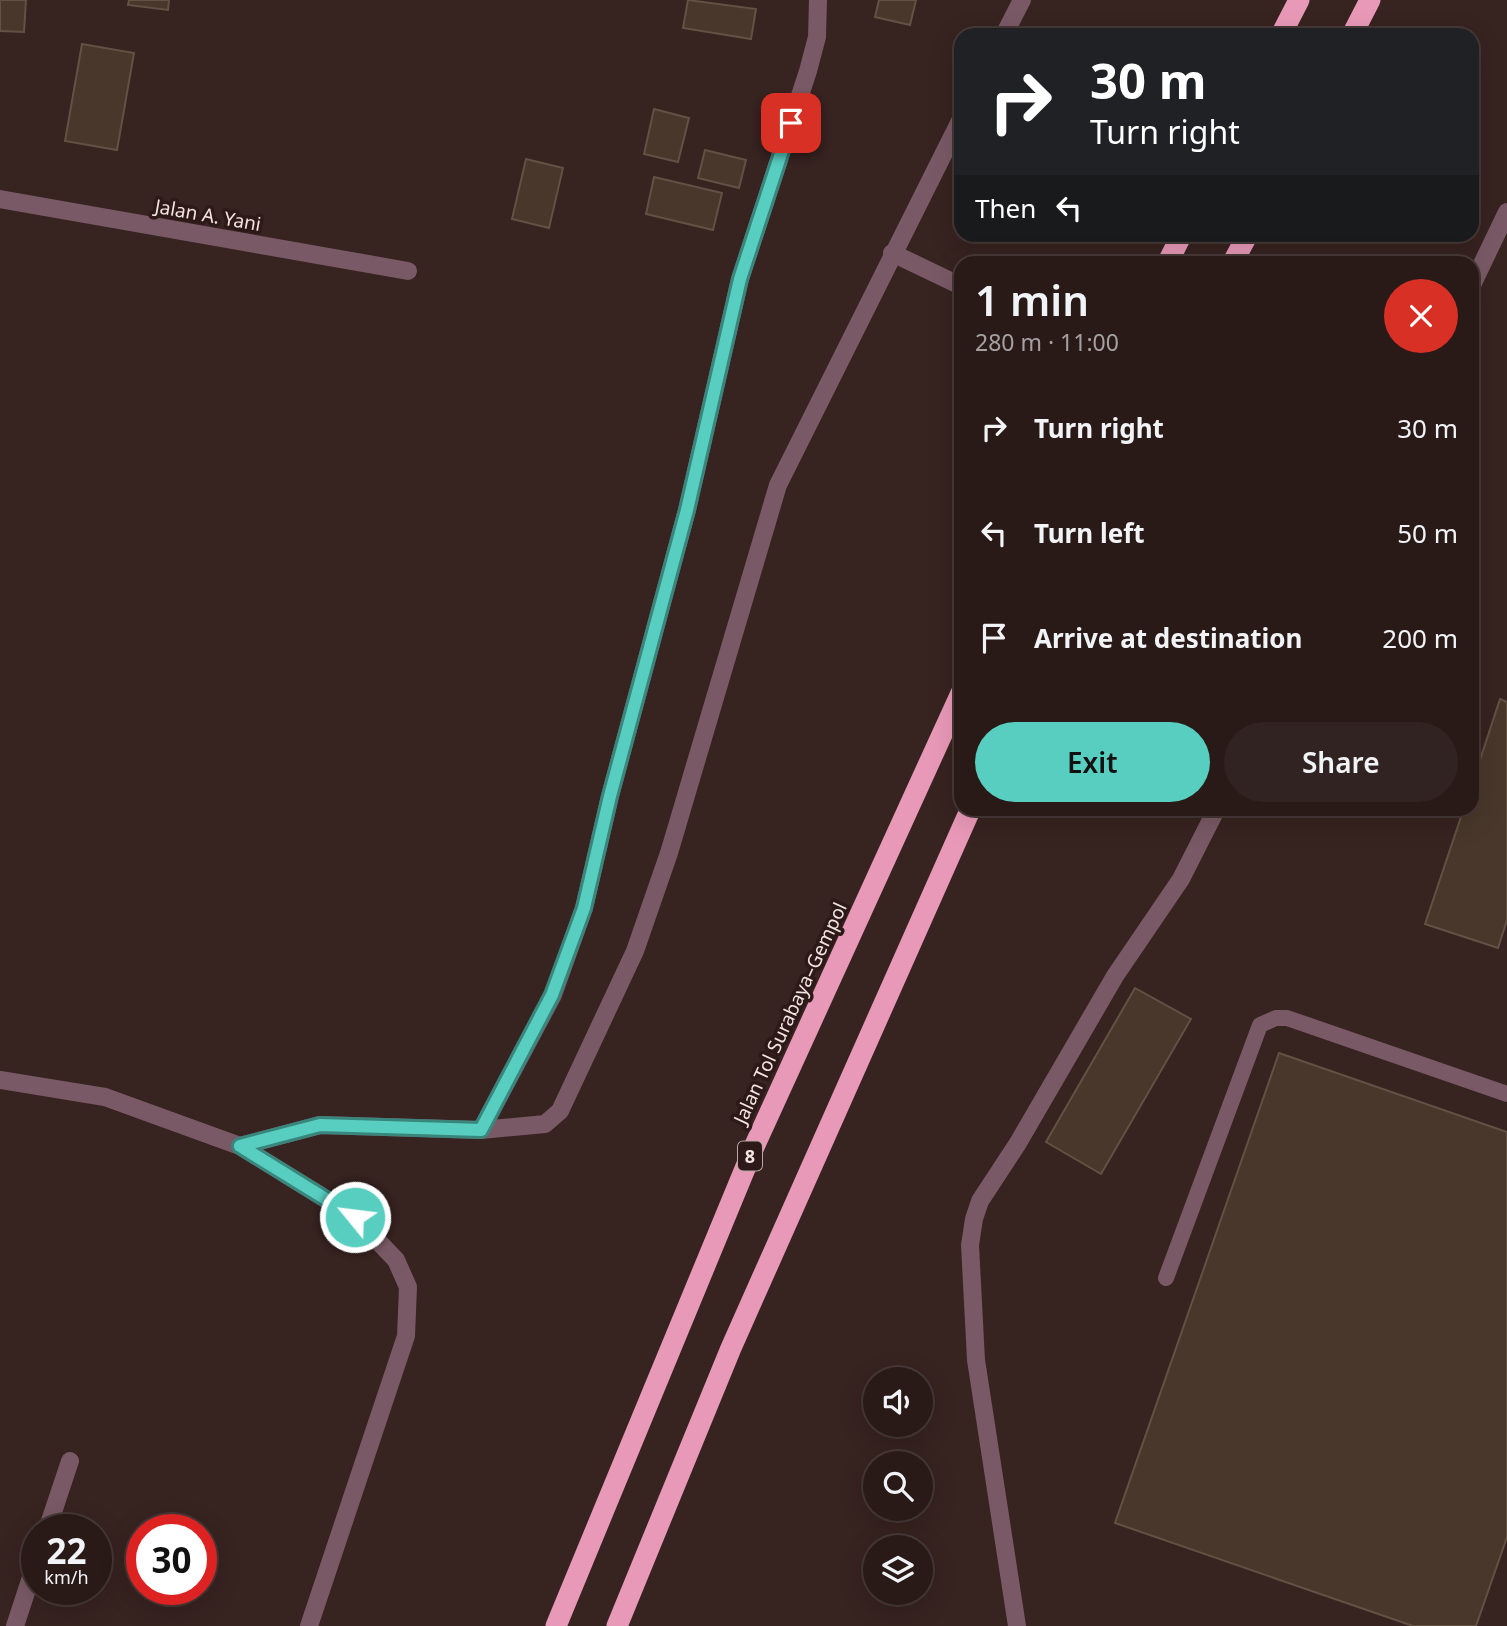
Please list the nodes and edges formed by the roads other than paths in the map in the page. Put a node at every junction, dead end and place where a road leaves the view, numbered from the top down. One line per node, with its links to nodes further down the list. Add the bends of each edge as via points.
1 (818, 0): 20 (street, via 817,37 740,279 687,510 584,908 552,995)
2 (1022, 0): 5 (street)
3 (1299, 0): 6 (highway)
4 (1370, 0): 7 (highway)
5 (1008, 28)
6 (1285, 28)
7 (1356, 28)
8 (954, 133): 11 (street)
9 (0, 199): 13 (street, Jalan A. Yani)
10 (1507, 212): 12 (street)
11 (892, 253): 14 (street); 20 (street, via 778,485 669,853 635,951 579,1074 560,1111 545,1124)
12 (1479, 270)
13 (408, 271)
14 (954, 283)
15 (954, 708): 28 (highway, Jalan Tol Surabaya–Gempol / 8, via 754,1147)
16 (967, 816): 29 (highway, via 731,1348)
17 (1213, 816): 30 (street, via 1181,878 1115,976 980,1201 974,1219 970,1245 976,1360)
18 (0, 1080): 21 (street, via 105,1097)
19 (1507, 1094): 22 (lane, via 1287,1018 1266,1020 1260,1025)
20 (481, 1130): 21 (street, via 320,1125)
21 (240, 1146): 27 (street, via 355,1217 396,1260 408,1287 406,1335 399,1361)
22 (1166, 1278)
23 (69, 1461): 24 (street)
24 (52, 1514)
25 (22, 1605): 26 (street)
26 (15, 1626)
27 (309, 1626)
28 (556, 1626)
29 (617, 1626)
30 (1017, 1626)

